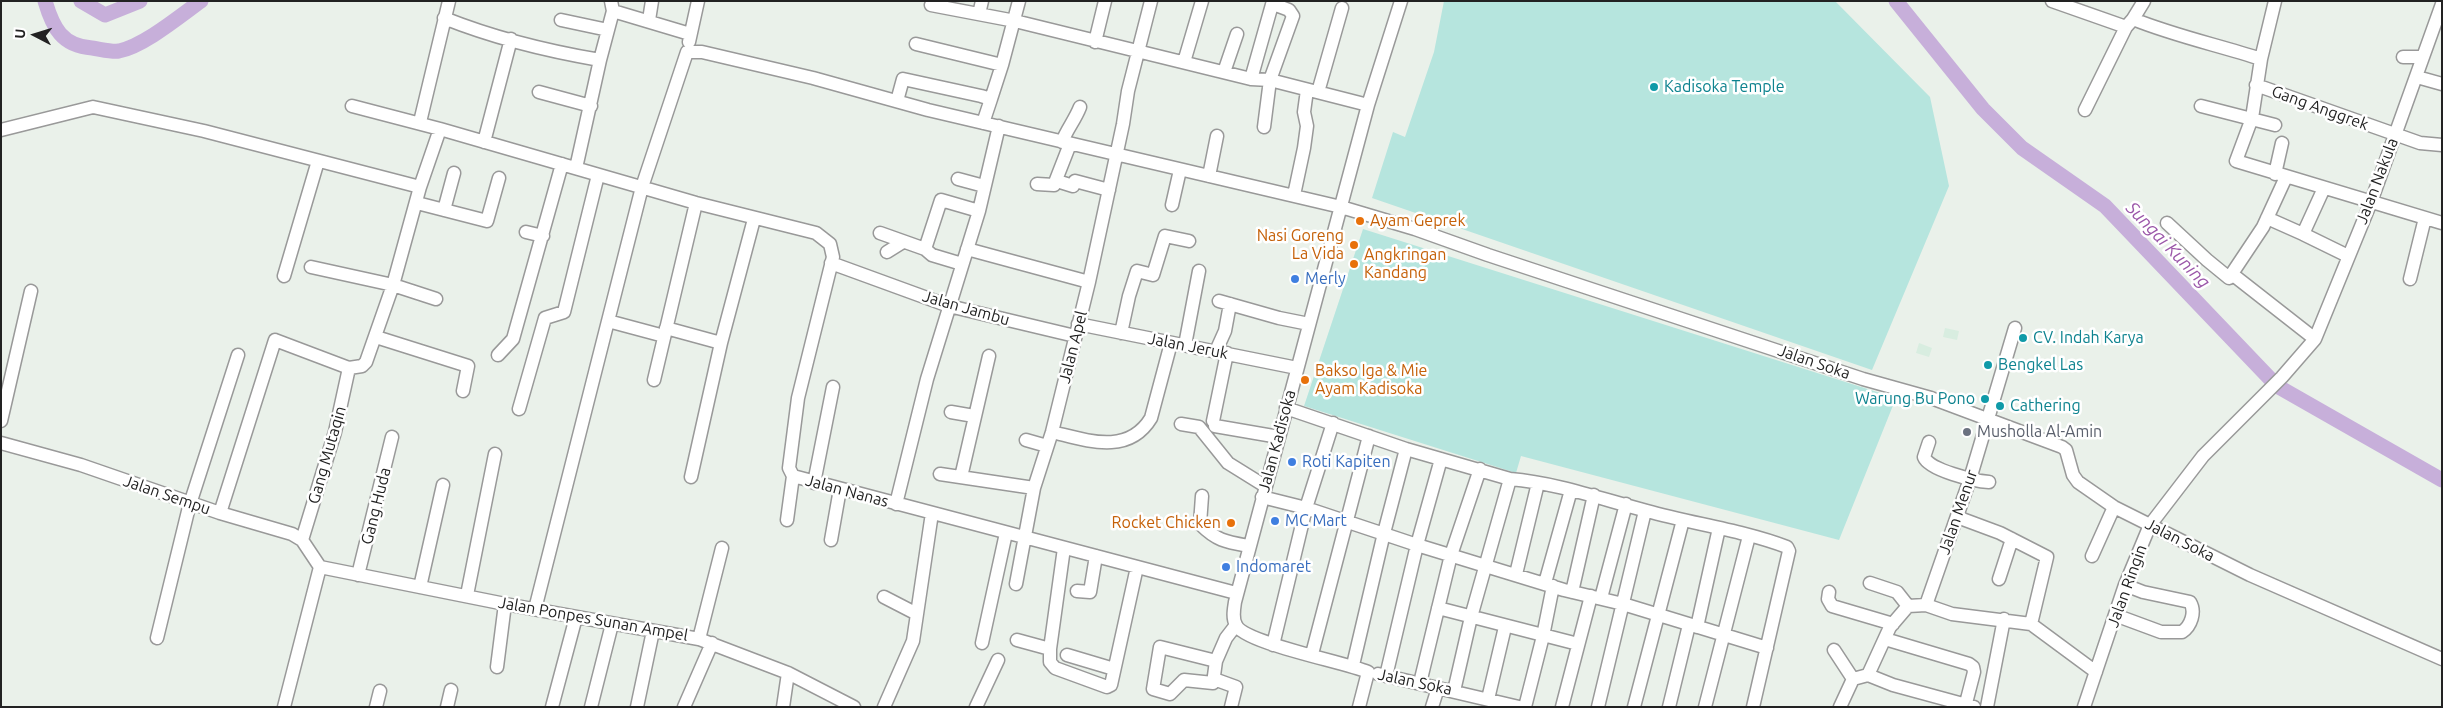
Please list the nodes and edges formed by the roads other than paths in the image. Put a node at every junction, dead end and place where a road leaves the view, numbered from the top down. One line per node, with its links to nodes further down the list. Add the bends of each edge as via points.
1 (449, 1): 18 (street)
2 (652, 1): 20 (street)
3 (698, 1): 24 (street)
4 (1019, 1): 21 (street)
5 (1106, 1): 27 (street)
6 (1151, 1): 30 (street, Jalan Apel)
7 (1202, 1): 35 (street)
8 (1401, 1): 49 (street, Jalan Kadisoka)
9 (2052, 1): 22 (street)
10 (2144, 1): 22 (street)
11 (2275, 1): 33 (street)
12 (1273, 2): 39 (street); 40 (street, via 1289,10 1292,16)
13 (2442, 4): 32 (street, Jalan Nakula)
14 (932, 5): 16 (street)
15 (612, 6): 20 (street); 23 (street)
16 (980, 8): 21 (street)
17 (1342, 8): 43 (street)
18 (444, 18): 26 (street, via 470,29); 54 (street)
19 (561, 20): 23 (street)
20 (649, 20): 24 (street)
21 (1015, 21): 27 (street); 36 (street)
22 (2130, 23): 33 (street, via 2206,41); 52 (street)
23 (608, 30): 34 (street)
24 (690, 34): 29 (street)
25 (1237, 34): 37 (street)
26 (511, 39): 34 (street); 63 (street)
27 (1095, 42): 30 (street)
28 (916, 44): 36 (street)
29 (687, 52): 46 (street, Jalan Soka, via 702,52); 82 (street)
30 (1139, 52): 35 (street); 67 (street, Jalan Apel, via 1128,91)
31 (2402, 57): 32 (street)
32 (2423, 57): 38 (street, Jalan Nakula)
33 (2261, 59): 41 (street)
34 (600, 60): 48 (street)
35 (1184, 62): 37 (street)
36 (1002, 64): 45 (street)
37 (1224, 72): 39 (street)
38 (2416, 77): 42 (street); 61 (street, Jalan Nakula)
39 (1251, 79): 40 (street)
40 (1270, 80): 43 (street); 58 (street)
41 (2256, 84): 53 (street); 61 (street, Gang Anggrek)
42 (2442, 84)
43 (1313, 91): 49 (street); 85 (street, via 1304,112 1307,126)
44 (539, 92): 48 (street)
45 (991, 99): 46 (street, via 904,79); 55 (street)
46 (897, 101): 55 (street, Jalan Soka)
47 (352, 106): 54 (street, Jalan Nanas)
48 (591, 106): 70 (street)
49 (1368, 106): 90 (street, Jalan Kadisoka)
50 (2201, 106): 53 (street)
51 (1080, 107): 64 (street, via 1067,129)
52 (2085, 110)
53 (2252, 118): 56 (street); 75 (street, via 2236,161)
54 (420, 122): 59 (street, Jalan Nanas)
55 (983, 123): 57 (street, Jalan Soka)
56 (2275, 124)
57 (999, 126): 64 (street, Jalan Soka); 80 (street)
58 (1264, 127)
59 (440, 129): 63 (street, Jalan Nanas); 81 (street)
60 (1, 130): 68 (street, via 93,107 204,131)
61 (2395, 135): 66 (street, Gang Anggrek, via 2420,143); 86 (street, Jalan Nakula)
62 (1217, 136): 74 (street)
63 (484, 142): 69 (street, Jalan Nanas)
64 (1066, 143): 67 (street, Jalan Soka); 78 (street)
65 (2282, 143): 75 (street)
66 (2442, 145)
67 (1117, 155): 71 (street, Jalan Soka); 84 (street, Jalan Apel)
68 (318, 161): 81 (street); 113 (street)
69 (562, 164): 70 (street, Jalan Nanas); 101 (street)
70 (576, 168): 73 (street, Jalan Nanas)
71 (1180, 170): 74 (street, Jalan Soka); 89 (street)
72 (454, 173): 91 (street)
73 (598, 175): 82 (street, Jalan Nanas); 142 (street, via 564,312 545,318)
74 (1209, 176): 85 (street, Jalan Soka)
75 (2280, 176): 83 (street); 93 (street)
76 (499, 178): 91 (street, via 489,221)
77 (958, 179): 80 (street)
78 (1057, 181): 79 (street, via 1054,185); 84 (street, via 1073,186 1075,180)
79 (1037, 184)
80 (984, 186): 92 (street)
81 (420, 187): 87 (street)
82 (642, 187): 88 (street, Jalan Nanas); 120 (street)
83 (2324, 188): 86 (street); 100 (street)
84 (1109, 190): 115 (street, Jalan Apel)
85 (1294, 195): 90 (street, Jalan Soka)
86 (2370, 202): 94 (street); 107 (street, Jalan Nakula)
87 (417, 203): 91 (street); 116 (street)
88 (696, 203): 95 (street, Jalan Nanas); 124 (street)
89 (1172, 205)
90 (1342, 207): 121 (street, Jalan Kadisoka); 145 (street, Jalan Soka, via 1415,228 1488,255)
91 (444, 210)
92 (979, 211): 104 (street, via 941,200); 105 (street)
93 (2267, 218): 100 (street); 112 (street)
94 (2425, 218): 97 (street); 114 (street)
95 (754, 219): 108 (street, Jalan Nanas, via 816,233 830,244); 129 (street)
96 (2167, 223): 112 (street, via 2226,277)
97 (2442, 223)
98 (526, 232): 101 (street)
99 (880, 234): 103 (street)
100 (2303, 234): 107 (street)
101 (543, 236): 134 (street, via 513,340)
102 (1188, 241): 125 (street, via 1164,236 1153,276 1137,271)
103 (902, 242): 104 (street); 106 (street)
104 (925, 249): 109 (street, via 932,255)
105 (967, 249): 109 (street); 115 (street)
106 (887, 252)
107 (2348, 256): 127 (street, Jalan Nakula)
108 (831, 263): 119 (street, Jalan Jambu); 162 (street, Jalan Nanas, via 798,398 789,468)
109 (962, 264): 119 (street)
110 (311, 267): 116 (street)
111 (1199, 271): 130 (street)
112 (2232, 274): 127 (street)
113 (284, 276)
114 (2410, 279)
115 (1089, 282): 123 (street, Jalan Apel)
116 (394, 285): 118 (street); 126 (street)
117 (30, 291): 146 (street)
118 (436, 299)
119 (949, 306): 123 (street, Jalan Jambu); 178 (street)
120 (608, 322): 124 (street); 228 (street)
121 (1309, 324): 131 (street, via 1225,302); 137 (street, Jalan Kadisoka)
122 (2015, 328): 145 (street, Jalan Menur)
123 (1077, 330): 125 (street, Jalan Jeruk); 149 (street, Jalan Apel)
124 (665, 332): 129 (street); 138 (street)
125 (1121, 333): 128 (street, Jalan Jeruk)
126 (376, 337): 136 (street, via 366,362); 140 (street, via 468,366)
127 (2315, 339): 132 (street, Jalan Nakula)
128 (1171, 342): 130 (street, Jalan Jeruk); 149 (street, via 1151,418 1144,429 1118,442 1103,443)
129 (721, 343): 163 (street)
130 (1185, 345): 131 (street, Jalan Jeruk)
131 (1221, 352): 137 (street, Jalan Jeruk); 152 (street, via 1214,423)
132 (2303, 353): 189 (street, Jalan Ringin, via 2203,456)
133 (238, 355): 177 (street)
134 (498, 355)
135 (989, 356): 144 (street)
136 (349, 368): 183 (street, via 275,340); 196 (street, Gang Mutaqin, via 336,432)
137 (1297, 368): 141 (street, Jalan Kadisoka)
138 (654, 380)
139 (833, 387): 168 (street)
140 (462, 391)
141 (1286, 408): 148 (street); 152 (street, Jalan Kadisoka)
142 (519, 409)
143 (951, 412): 144 (street)
144 (974, 416): 164 (street)
145 (1987, 418): 165 (street, Jalan Menur); 180 (street, Jalan Soka, via 2062,446 2078,482)
146 (1, 421)
147 (1181, 424): 174 (street, via 1199,427 1228,464)
148 (1333, 424): 150 (street); 181 (street)
149 (1052, 432): 156 (street, Jalan Apel)
150 (1369, 436): 157 (street); 188 (street)
151 (392, 437): 209 (street, Gang Huda)
152 (1278, 437): 174 (street, Jalan Kadisoka)
153 (1026, 440): 156 (street)
154 (1, 442): 177 (street, Jalan Sempu)
155 (1929, 442): 165 (street, via 1925,461)
156 (1047, 446): 171 (street, Jalan Apel)
157 (1406, 449): 159 (street); 192 (street)
158 (495, 454): 220 (street)
159 (1442, 459): 160 (street); 199 (street)
160 (1480, 469): 166 (street); 202 (street)
161 (940, 474): 164 (street)
162 (793, 476): 168 (street, Jalan Nanas); 186 (street)
163 (691, 477)
164 (961, 477): 171 (street)
165 (1970, 479): 167 (street); 185 (street, Jalan Menur)
166 (1510, 480): 169 (street); 205 (street)
167 (1989, 482)
168 (814, 483): 172 (street, Jalan Nanas)
169 (1538, 483): 173 (street); 208 (street)
170 (443, 485): 215 (street)
171 (1034, 488): 194 (street, Jalan Apel)
172 (840, 489): 178 (street, Jalan Nanas); 197 (street)
173 (1571, 490): 175 (street); 213 (street)
174 (1264, 491): 181 (street); 198 (street, Jalan Kadisoka)
175 (1594, 495): 179 (street); 218 (street)
176 (1202, 496): 198 (street, via 1200,524 1213,537)
177 (191, 503): 183 (street, Jalan Sempu); 244 (street)
178 (896, 504): 184 (street, Jalan Nanas)
179 (1626, 504): 182 (street); 222 (street)
180 (2114, 507): 189 (street, Jalan Soka); 204 (street)
181 (1306, 508): 188 (street); 251 (street)
182 (1645, 511): 187 (street); 224 (street)
183 (220, 513): 196 (street, Jalan Sempu, via 292,534)
184 (932, 514): 191 (street, Jalan Nanas); 229 (street)
185 (1957, 517): 195 (street); 225 (street, Jalan Menur)
186 (787, 520)
187 (1683, 520): 190 (street); 230 (street)
188 (1346, 521): 192 (street); 255 (street)
189 (2150, 525): 214 (street, Jalan Ringin); 257 (street, Jalan Soka, via 2250,575)
190 (1719, 528): 193 (street); 239 (street)
191 (1006, 533): 194 (street, Jalan Nanas); 249 (street)
192 (1384, 533): 199 (street); 260 (street)
193 (1749, 536): 243 (street); 252 (street, via 1789,549)
194 (1024, 537): 201 (street, Jalan Nanas); 212 (street, Jalan Apel)
195 (2012, 539): 210 (street); 237 (street, via 2047,557)
196 (302, 540): 206 (street)
197 (831, 540)
198 (1249, 546): 217 (street, Jalan Kadisoka)
199 (1417, 546): 202 (street); 267 (street)
200 (722, 548): 245 (street)
201 (1064, 548): 203 (street, Jalan Nanas); 253 (street)
202 (1451, 555): 205 (street); 227 (street)
203 (1096, 556): 207 (street, Jalan Nanas); 216 (street, via 1090,592)
204 (2092, 556)
205 (1485, 565): 208 (street); 233 (street)
206 (320, 566): 209 (street, Jalan Ponpes Sunan Ampel); 279 (street)
207 (1137, 567): 217 (street, Jalan Nanas); 262 (street)
208 (1516, 574): 213 (street)
209 (358, 575): 215 (street, Jalan Ponpes Sunan Ampel)
210 (1999, 579)
211 (1870, 583): 226 (street, via 1897,592)
212 (1016, 584)
213 (1549, 585): 218 (street); 242 (street)
214 (2125, 585): 231 (street, Jalan Ringin); 231 (street, via 2190,602 2193,607 2190,623 2182,632 2161,632)
215 (420, 587): 220 (street, Jalan Ponpes Sunan Ampel)
216 (1078, 591)
217 (1236, 592): 238 (street, Jalan Kadisoka)
218 (1572, 592): 222 (street)
219 (1829, 592): 236 (street, via 1832,606)
220 (467, 596): 223 (street, Jalan Ponpes Sunan Ampel)
221 (884, 597): 229 (street)
222 (1596, 597): 224 (street); 250 (street)
223 (505, 604): 228 (street, Jalan Ponpes Sunan Ampel); 261 (street)
224 (1623, 604): 230 (street); 296 (street)
225 (1926, 605): 226 (street); 234 (street, via 1952,614)
226 (1908, 606): 236 (street)
227 (1438, 608): 233 (street); 270 (street)
228 (536, 609): 232 (street, Jalan Ponpes Sunan Ampel)
229 (917, 614): 288 (street, via 910,652)
230 (1660, 615): 239 (street); 297 (street)
231 (2115, 615): 265 (street, Jalan Ringin)
232 (576, 617): 235 (street, Jalan Ponpes Sunan Ampel); 282 (street)
233 (1471, 617): 240 (street); 274 (street)
234 (2004, 619): 237 (street); 301 (street)
235 (612, 624): 241 (street, Jalan Ponpes Sunan Ampel); 283 (street)
236 (1893, 624): 246 (street)
237 (2031, 624): 265 (street)
238 (1236, 625): 251 (street, via 1241,631); 259 (street)
239 (1693, 626): 243 (street); 298 (street)
240 (1506, 627): 242 (street); 275 (street)
241 (653, 631): 245 (street, Jalan Ponpes Sunan Ampel); 284 (street)
242 (1543, 636): 250 (street); 294 (street)
243 (1722, 636): 252 (street); 299 (street)
244 (157, 638)
245 (699, 638): 248 (street, Jalan Ponpes Sunan Ampel)
246 (1885, 639): 266 (street); 277 (street, via 1973,667)
247 (1017, 640): 253 (street)
248 (712, 643): 263 (street, Jalan Ponpes Sunan Ampel); 285 (street)
249 (982, 643)
250 (1578, 644): 295 (street)
251 (1273, 645): 255 (street)
252 (1767, 648): 278 (street)
253 (1050, 649): 262 (street, via 1052,666 1107,688 1111,685)
254 (1834, 650): 269 (street)
255 (1312, 654): 260 (street)
256 (1067, 655): 262 (street)
257 (2442, 659)
258 (998, 660): 289 (street)
259 (1216, 661): 268 (street); 268 (street, via 1160,647 1152,683 1153,689 1170,694 1184,680 1209,684)
260 (1353, 665): 264 (street)
261 (497, 667)
262 (1114, 669)
263 (788, 672): 276 (street, Jalan Ponpes Sunan Ampel); 286 (street)
264 (1368, 672): 267 (street, Jalan Soka); 291 (street)
265 (2096, 672): 302 (street, Jalan Ringin)
266 (1868, 675): 269 (street); 277 (street, via 1892,685)
267 (1386, 676): 270 (street, Jalan Soka)
268 (1214, 679): 290 (street, via 1236,687)
269 (1853, 679): 300 (street)
270 (1420, 684): 271 (street, Jalan Soka)
271 (1438, 688): 274 (street, Jalan Soka); 292 (street)
272 (451, 690): 281 (street)
273 (380, 691): 280 (street)
274 (1454, 691): 275 (street, Jalan Soka)
275 (1492, 702): 293 (street, Jalan Soka)
276 (838, 703): 287 (street, Jalan Ponpes Sunan Ampel)
277 (1968, 705)
278 (1758, 706)
279 (284, 707)
280 (376, 707)
281 (447, 707)
282 (552, 707)
283 (591, 707)
284 (637, 707)
285 (684, 707)
286 (783, 707)
287 (854, 707)
288 (884, 707)
289 (976, 707)
290 (1231, 707)
291 (1359, 707)
292 (1432, 707)
293 (1519, 707)
294 (1525, 707)
295 (1562, 707)
296 (1598, 707)
297 (1634, 707)
298 (1669, 707)
299 (1704, 707)
300 (1840, 707)
301 (1987, 707)
302 (2084, 707)

